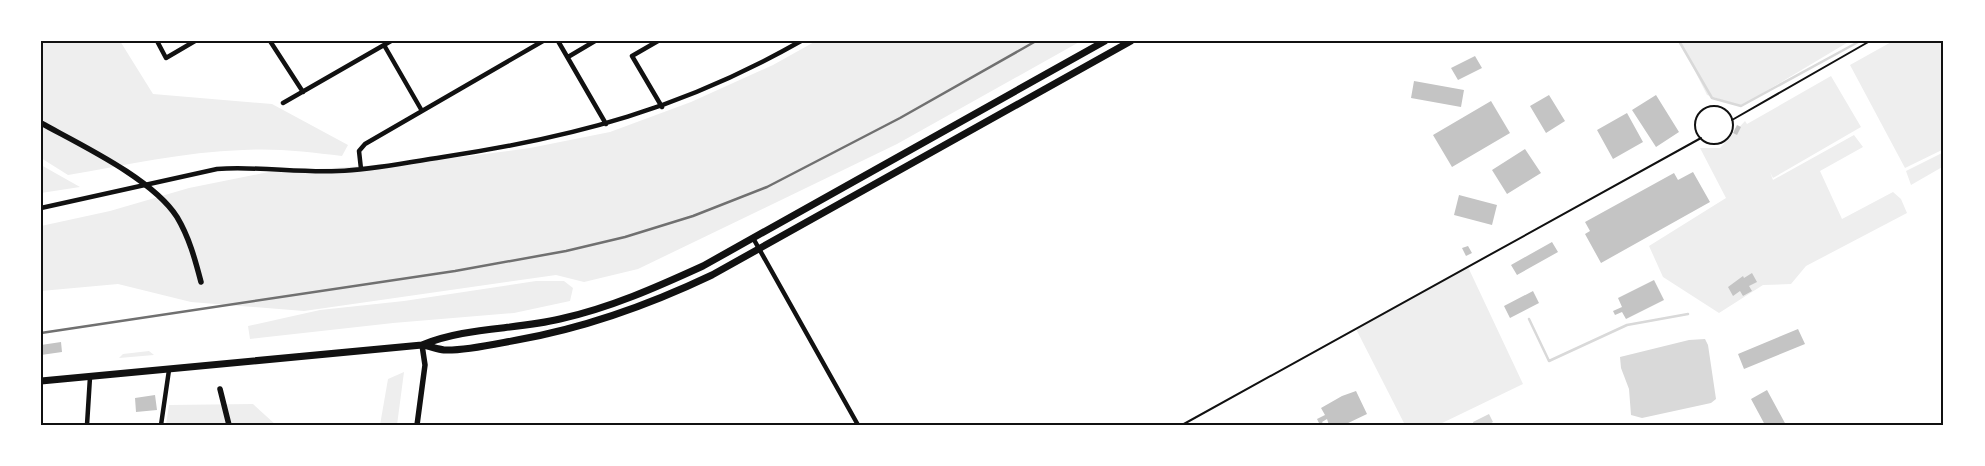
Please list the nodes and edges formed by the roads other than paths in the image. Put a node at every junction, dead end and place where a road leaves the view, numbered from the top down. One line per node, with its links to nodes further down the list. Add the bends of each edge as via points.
1 (158, 41): 2 (street, via 166,58)
2 (195, 41)
3 (270, 41): 16 (street)
4 (391, 41): 14 (street)
5 (543, 41): 19 (street)
6 (558, 41): 15 (street)
7 (595, 41): 15 (street)
8 (658, 41): 18 (street, via 632,56)
9 (801, 41): 13 (street)
10 (1105, 41): 26 (highway)
11 (1130, 41): 27 (highway)
12 (1870, 41): 20 (lane)
13 (790, 44): 18 (street, via 713,86)
14 (384, 45): 16 (street); 19 (street)
15 (568, 57): 22 (street)
16 (303, 92): 17 (street)
17 (283, 104)
18 (662, 107): 22 (street)
19 (422, 111): 24 (street, via 360,148)
20 (1732, 120): 23 (lane, via 1731,132 1723,141 1712,143); 23 (lane, via 1722,108 1705,108 1696,122)
21 (41, 123): 28 (street, via 142,182 164,201 184,230)
22 (606, 124): 24 (street, via 517,146)
23 (1701, 138): 39 (lane)
24 (361, 169): 25 (street, via 245,167 192,173)
25 (41, 208)
26 (753, 238): 27 (street); 29 (highway, via 670,281 603,307 530,325 444,336)
27 (759, 248): 29 (highway, via 672,294 567,330 445,350); 38 (street)
28 (201, 282)
29 (422, 345): 30 (highway); 37 (street, via 425,366)
30 (169, 370): 31 (highway); 35 (street)
31 (90, 377): 32 (highway); 34 (street)
32 (41, 381)
33 (220, 390): 36 (street)
34 (87, 425)
35 (161, 425)
36 (229, 425)
37 (417, 425)
38 (858, 425)
39 (1182, 425)

